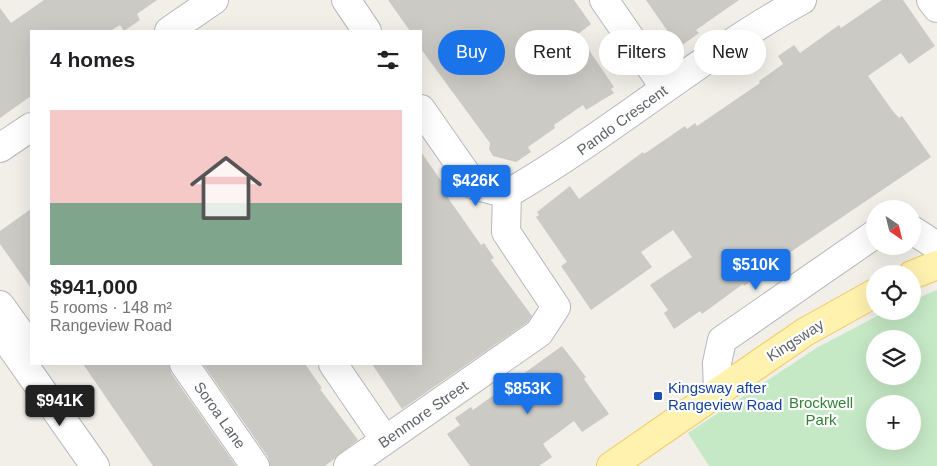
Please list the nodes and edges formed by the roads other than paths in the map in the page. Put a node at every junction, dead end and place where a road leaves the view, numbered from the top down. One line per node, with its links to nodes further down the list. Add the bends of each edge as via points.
1 (214, 0): 7 (street)
2 (346, 0): 8 (street)
3 (604, 0): 9 (street)
4 (802, 0): 9 (street, Pando Crescent, via 757,25)
5 (931, 0): 6 (street)
6 (937, 8)
7 (170, 30)
8 (366, 30)
9 (666, 88): 13 (street, Pando Crescent, via 568,158)
10 (422, 110): 13 (street, via 474,185)
11 (29, 134): 12 (street)
12 (0, 148)
13 (507, 194): 27 (street, Benmore Street, via 506,232 556,307 540,333)
14 (921, 236): 16 (street)
15 (866, 240): 26 (street, via 722,340 717,364)
16 (937, 246)
17 (937, 265): 18 (main road)
18 (921, 271)
19 (866, 298): 26 (main road, Kingsway, via 805,332)
20 (0, 304): 22 (street)
21 (0, 331): 28 (street)
22 (30, 348)
23 (43, 365): 29 (street)
24 (185, 365): 30 (street, Soroa Lane)
25 (334, 365): 27 (street)
26 (718, 392): 32 (main road, Kingsway)
27 (385, 440): 31 (street, Benmore Street)
28 (95, 466)
29 (113, 466)
30 (255, 466)
31 (348, 466)
32 (612, 466)

